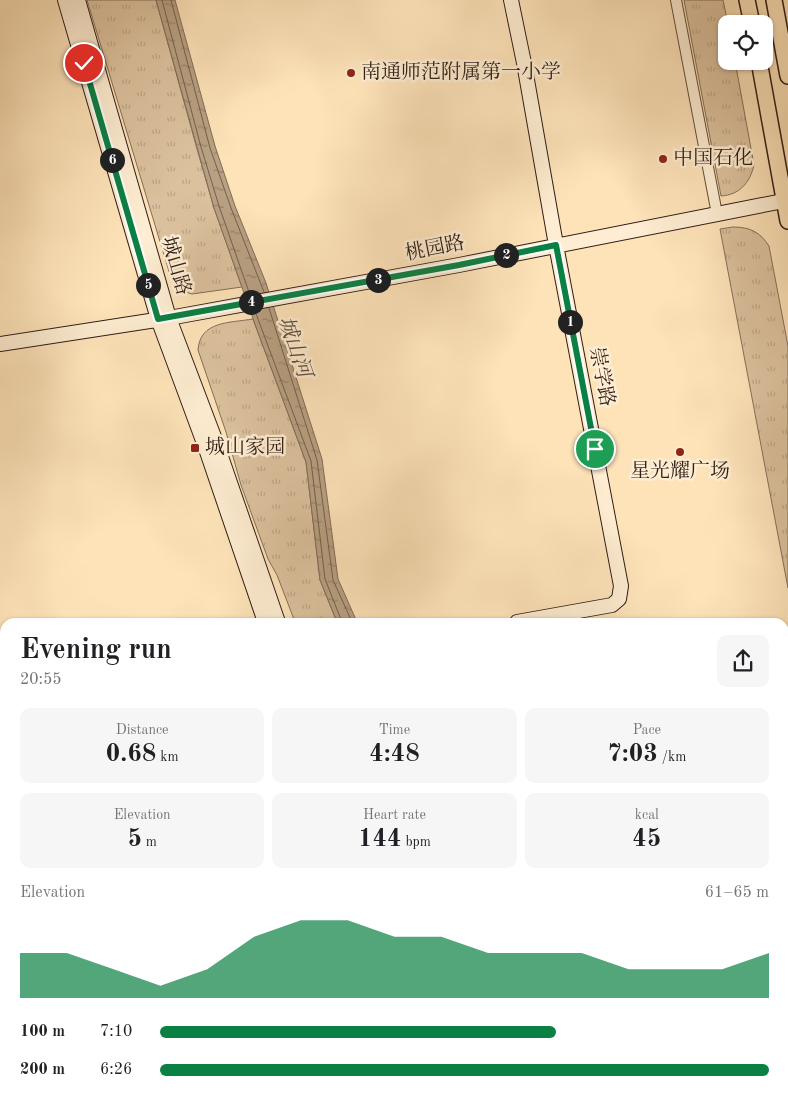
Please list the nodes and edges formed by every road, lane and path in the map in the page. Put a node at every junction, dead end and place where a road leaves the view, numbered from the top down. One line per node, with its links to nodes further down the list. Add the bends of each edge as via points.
1 (65, 0): 14 (street, 城山路)
2 (78, 0): 14 (street, 城山路)
3 (511, 0): 13 (street, 崇学路)
4 (676, 0): 11 (street)
5 (747, 0): 7 (main road)
6 (774, 0): 9 (main road)
7 (750, 15)
8 (760, 70): 10 (main road)
9 (788, 76)
10 (786, 200): 11 (street, 桃园路); 12 (main road)
11 (717, 214): 13 (street, 桃园路)
12 (788, 222)
13 (556, 245): 14 (street, 桃园路); 18 (street, 崇学路, via 621,586 619,599 612,605)
14 (164, 318): 15 (street, 桃园路); 16 (street, 城山路); 17 (street, 城山路, via 216,442)
15 (0, 344)
16 (264, 618)
17 (277, 618)
18 (539, 618)

